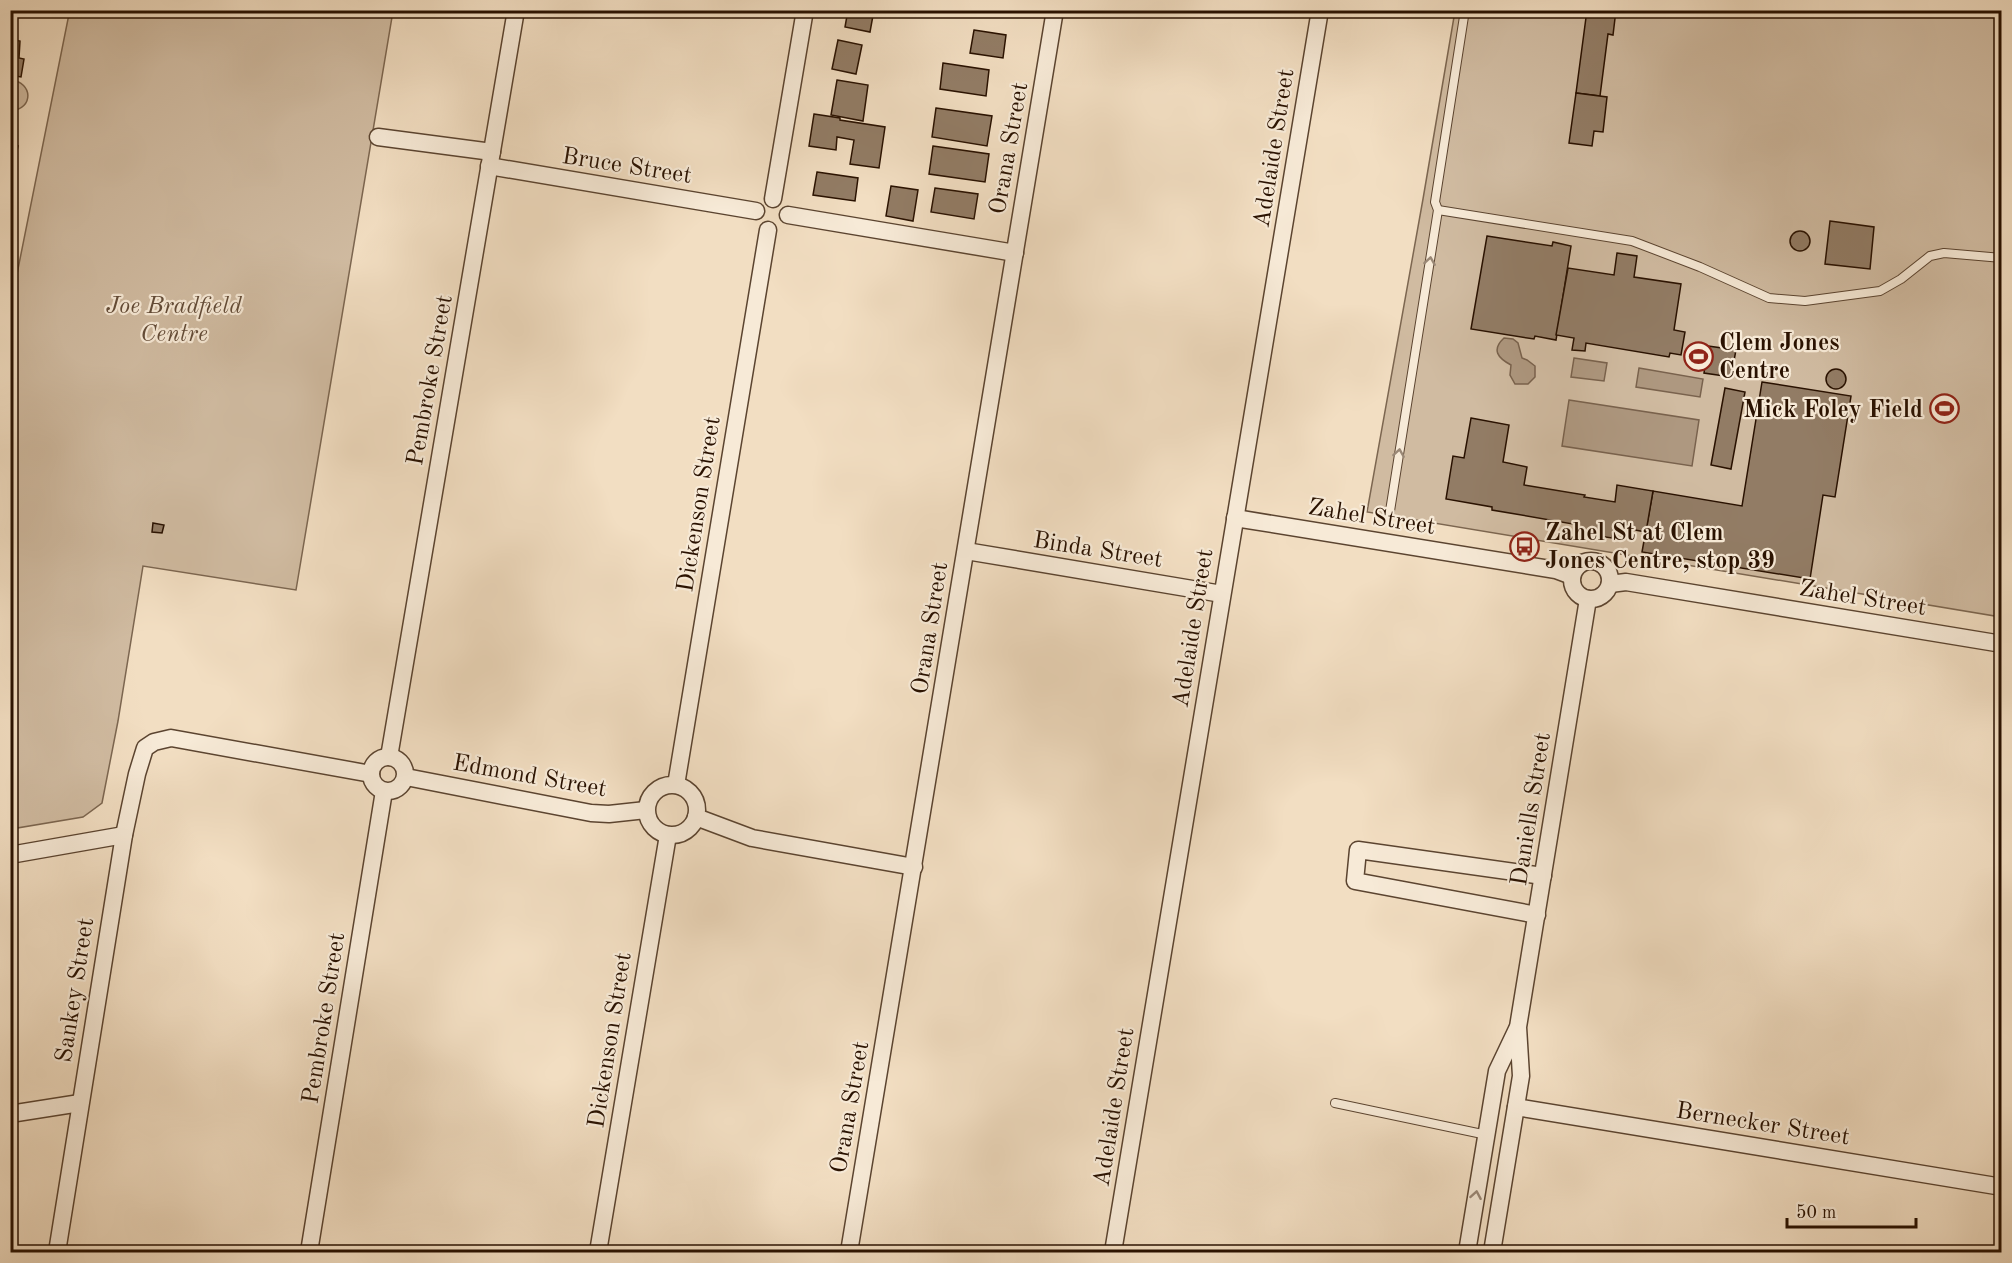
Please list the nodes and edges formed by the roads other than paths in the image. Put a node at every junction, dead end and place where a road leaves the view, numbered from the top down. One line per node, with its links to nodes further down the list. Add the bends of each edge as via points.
1 (516, 10): 7 (street, Pembroke Street)
2 (805, 10): 8 (street)
3 (1055, 10): 13 (street, Orana Street)
4 (1320, 10): 16 (street, Adelaide Street)
5 (1465, 10): 9 (lane, via 1435,202)
6 (378, 137): 7 (street, Bruce Street)
7 (491, 159): 10 (street, Bruce Street); 23 (street, Pembroke Street)
8 (773, 199): 10 (street, via 761,202); 11 (street, via 785,206)
9 (1438, 210): 14 (lane, via 1632,241 1768,298 1805,302 1880,291 1930,256 1944,253); 15 (lane, one-way to 9)
10 (756, 211): 12 (street, via 757,222)
11 (788, 215): 12 (street, via 780,229); 13 (street)
12 (768, 230): 26 (street, Dickenson Street)
13 (1015, 253): 17 (street, Orana Street)
14 (2001, 258)
15 (1390, 511)
16 (1235, 518): 18 (street, Zahel Street, via 1556,570); 20 (street, Adelaide Street)
17 (966, 551): 20 (street, Binda Street); 33 (street, Orana Street)
18 (1572, 576): 19 (street, via 1582,562 1591,560 1606,568); 21 (street, via 1572,586)
19 (1610, 584): 21 (street, via 1598,598); 22 (street, Zahel Street, via 1626,582)
20 (1222, 594): 47 (street, Adelaide Street)
21 (1588, 599): 34 (street, Daniells Street)
22 (2001, 644)
23 (389, 757): 24 (street, via 379,760); 25 (street, via 403,766)
24 (371, 774): 27 (street, via 374,785); 30 (street, Sankey Street, via 171,738 154,742 145,748 142,757)
25 (406, 777): 27 (street, via 396,790); 28 (street, Edmond Street, via 591,813)
26 (676, 785): 28 (street, via 666,785 653,793); 29 (street, via 694,798)
27 (384, 791): 44 (street, Pembroke Street)
28 (646, 810): 31 (street, via 655,829)
29 (696, 817): 31 (street, via 688,830); 33 (street, via 753,838)
30 (124, 835): 32 (street); 37 (street, Sankey Street)
31 (668, 835): 45 (street, Dickenson Street)
32 (10, 855)
33 (914, 867): 46 (street, Orana Street)
34 (1543, 876): 35 (street, Daniells Street); 35 (street, via 1358,850 1355,882)
35 (1537, 915): 36 (street, Daniells Street)
36 (1518, 1027): 39 (street, Daniells Street, via 1521,1076); 41 (street, Daniells Street, via 1497,1071)
37 (80, 1103): 40 (street); 43 (street, Sankey Street)
38 (1335, 1103): 41 (lane)
39 (1516, 1107): 42 (street, Bernecker Street); 49 (street, Daniells Street)
40 (10, 1114)
41 (1486, 1135): 48 (street, Daniells Street, one-way to 41)
42 (2001, 1187)
43 (57, 1252)
44 (309, 1252)
45 (598, 1252)
46 (849, 1252)
47 (1113, 1252)
48 (1467, 1252)
49 (1492, 1252)

